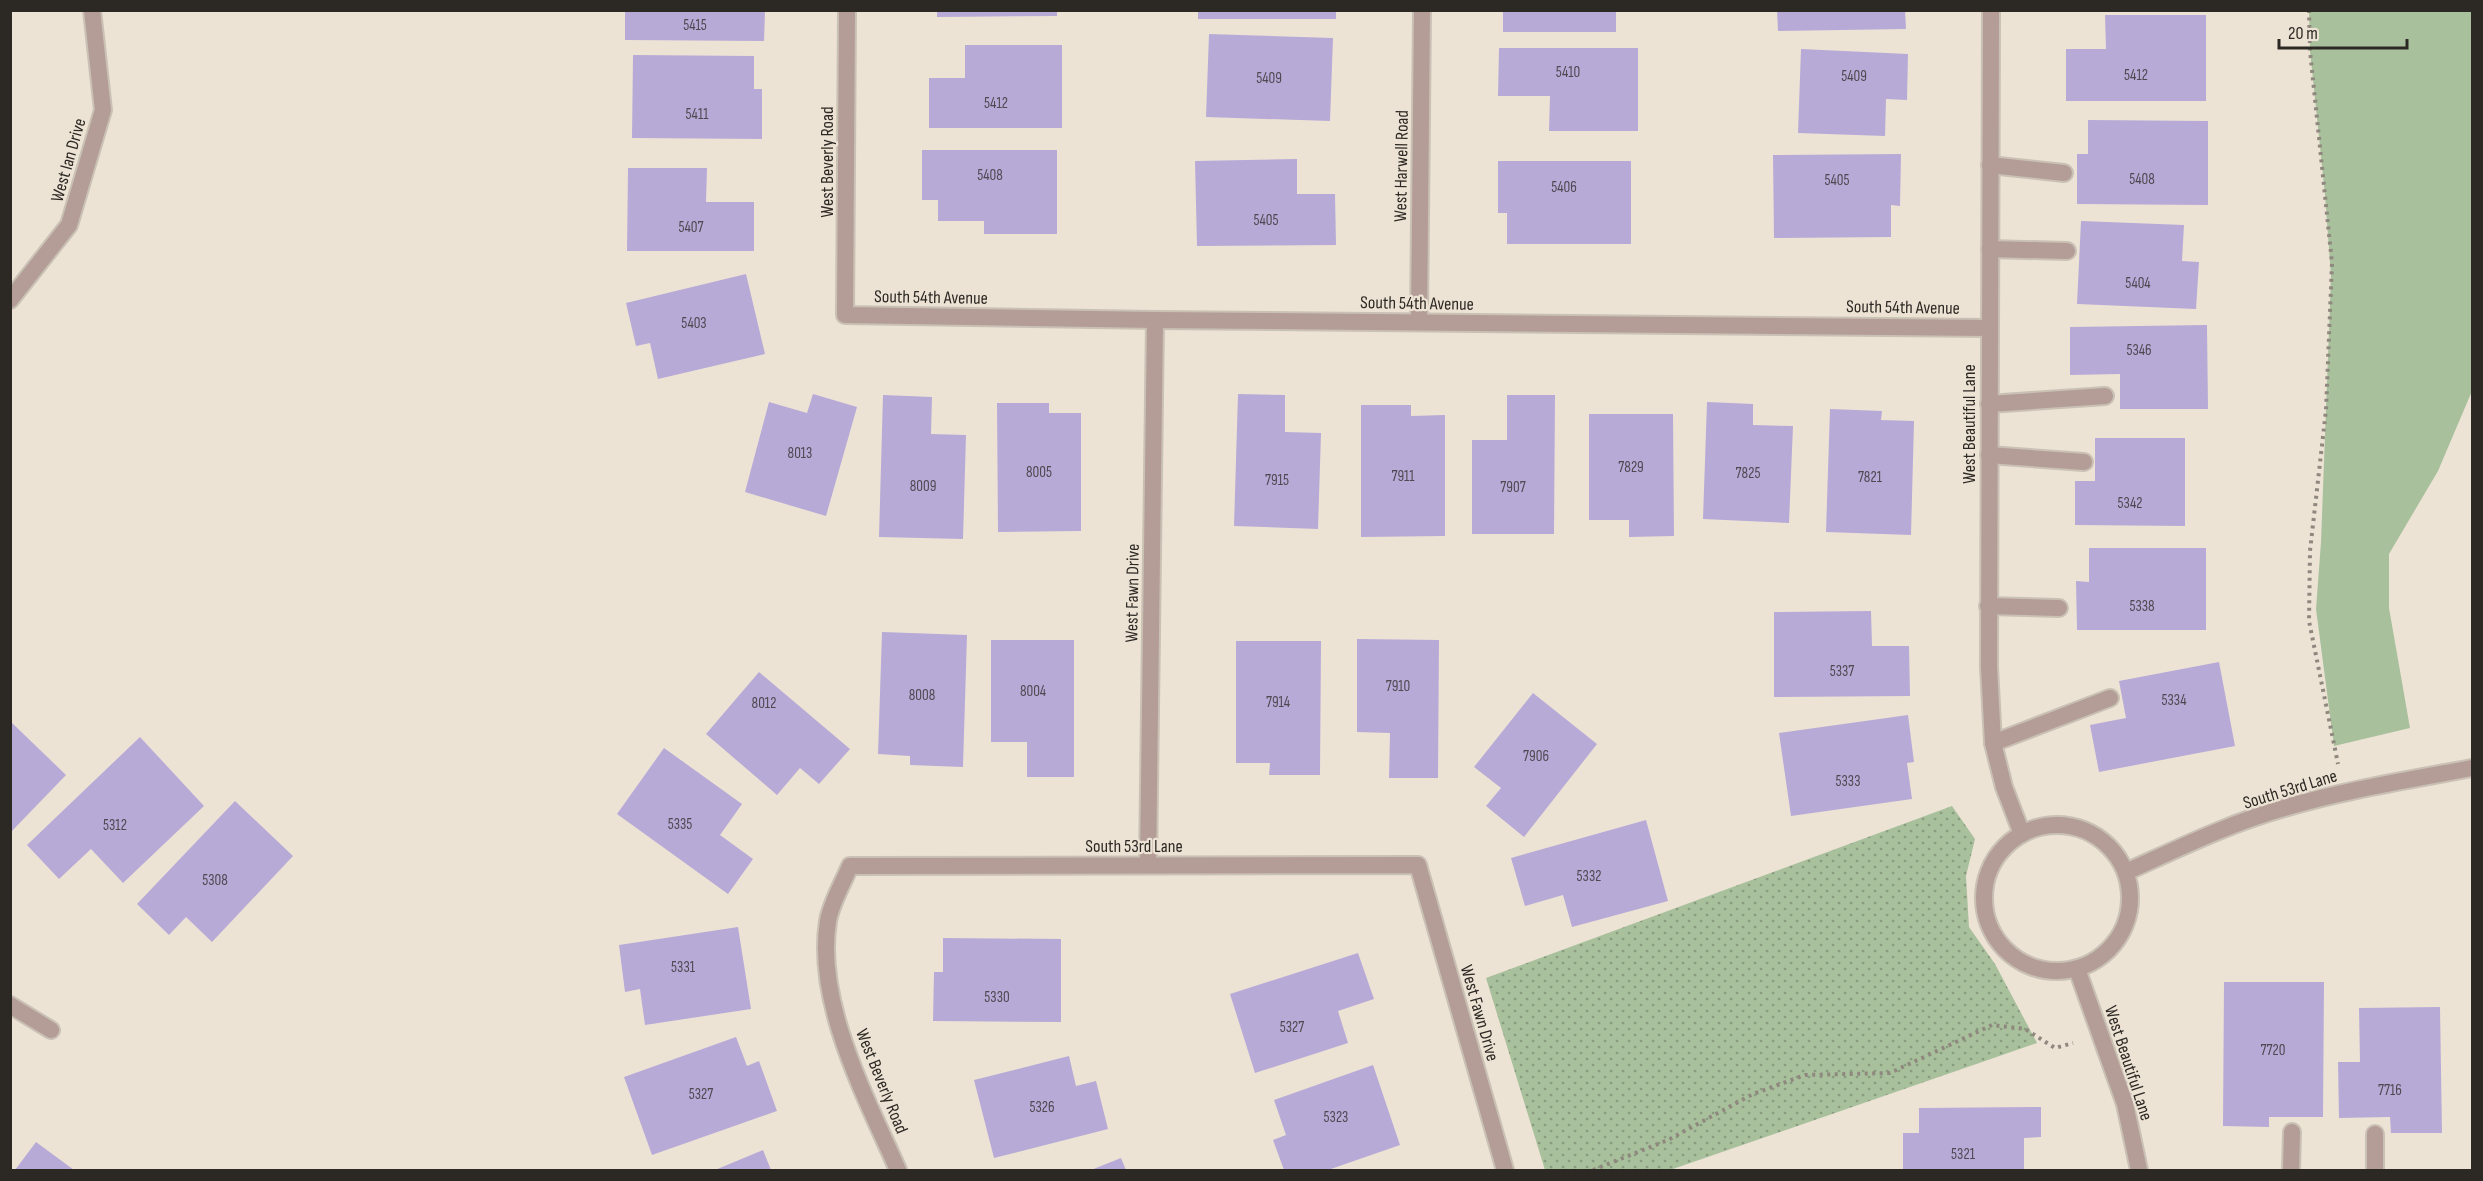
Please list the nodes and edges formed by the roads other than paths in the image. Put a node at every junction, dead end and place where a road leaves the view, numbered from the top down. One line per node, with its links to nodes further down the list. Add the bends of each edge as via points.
1 (92, 10): 9 (street, West Ian Drive, via 103,110 69,225)
2 (847, 10): 10 (street, West Beverly Road)
3 (1422, 10): 12 (street, West Harwell Road)
4 (1991, 10): 5 (street, West Beautiful Lane)
5 (1990, 165): 6 (street); 7 (street, West Beautiful Lane)
6 (2064, 173)
7 (1990, 249): 8 (street); 13 (street, West Beautiful Lane)
8 (2067, 251)
9 (10, 300)
10 (845, 315): 11 (street, South 54th Avenue)
11 (1155, 320): 12 (street, South 54th Avenue); 24 (street, West Fawn Drive)
12 (1419, 322): 13 (street, South 54th Avenue)
13 (1989, 328): 15 (street, West Beautiful Lane)
14 (2105, 396): 15 (street)
15 (1989, 404): 16 (street, West Beautiful Lane)
16 (1989, 455): 17 (street); 18 (street, West Beautiful Lane)
17 (2084, 462)
18 (1988, 606): 19 (street); 21 (street, West Beautiful Lane)
19 (2059, 608)
20 (2110, 698): 21 (street)
21 (1993, 743): 23 (street, West Beautiful Lane)
22 (2472, 768): 27 (street, South 53rd Lane, via 2344,792 2281,809)
23 (2022, 834): 27 (street, via 2050,824 2074,826 2096,835 2114,851); 28 (street, via 2007,844 1992,864 1984,886 1984,911 1992,934 2008,953 2029,966 2053,972)
24 (1148, 865): 25 (street, South 53rd Lane); 26 (street, South 53rd Lane)
25 (1418, 865): 34 (street, West Fawn Drive)
26 (850, 866): 33 (street, West Beverly Road, via 828,920 827,976 846,1053)
27 (2126, 872): 28 (street, via 2130,896 2127,920 2117,941 2100,959)
28 (2077, 969): 35 (street, West Beautiful Lane, via 2125,1104)
29 (10, 1005): 30 (street)
30 (51, 1030)
31 (2292, 1132): 36 (street)
32 (2375, 1134): 37 (street)
33 (898, 1170)
34 (1505, 1170)
35 (2139, 1170)
36 (2291, 1170)
37 (2375, 1170)

